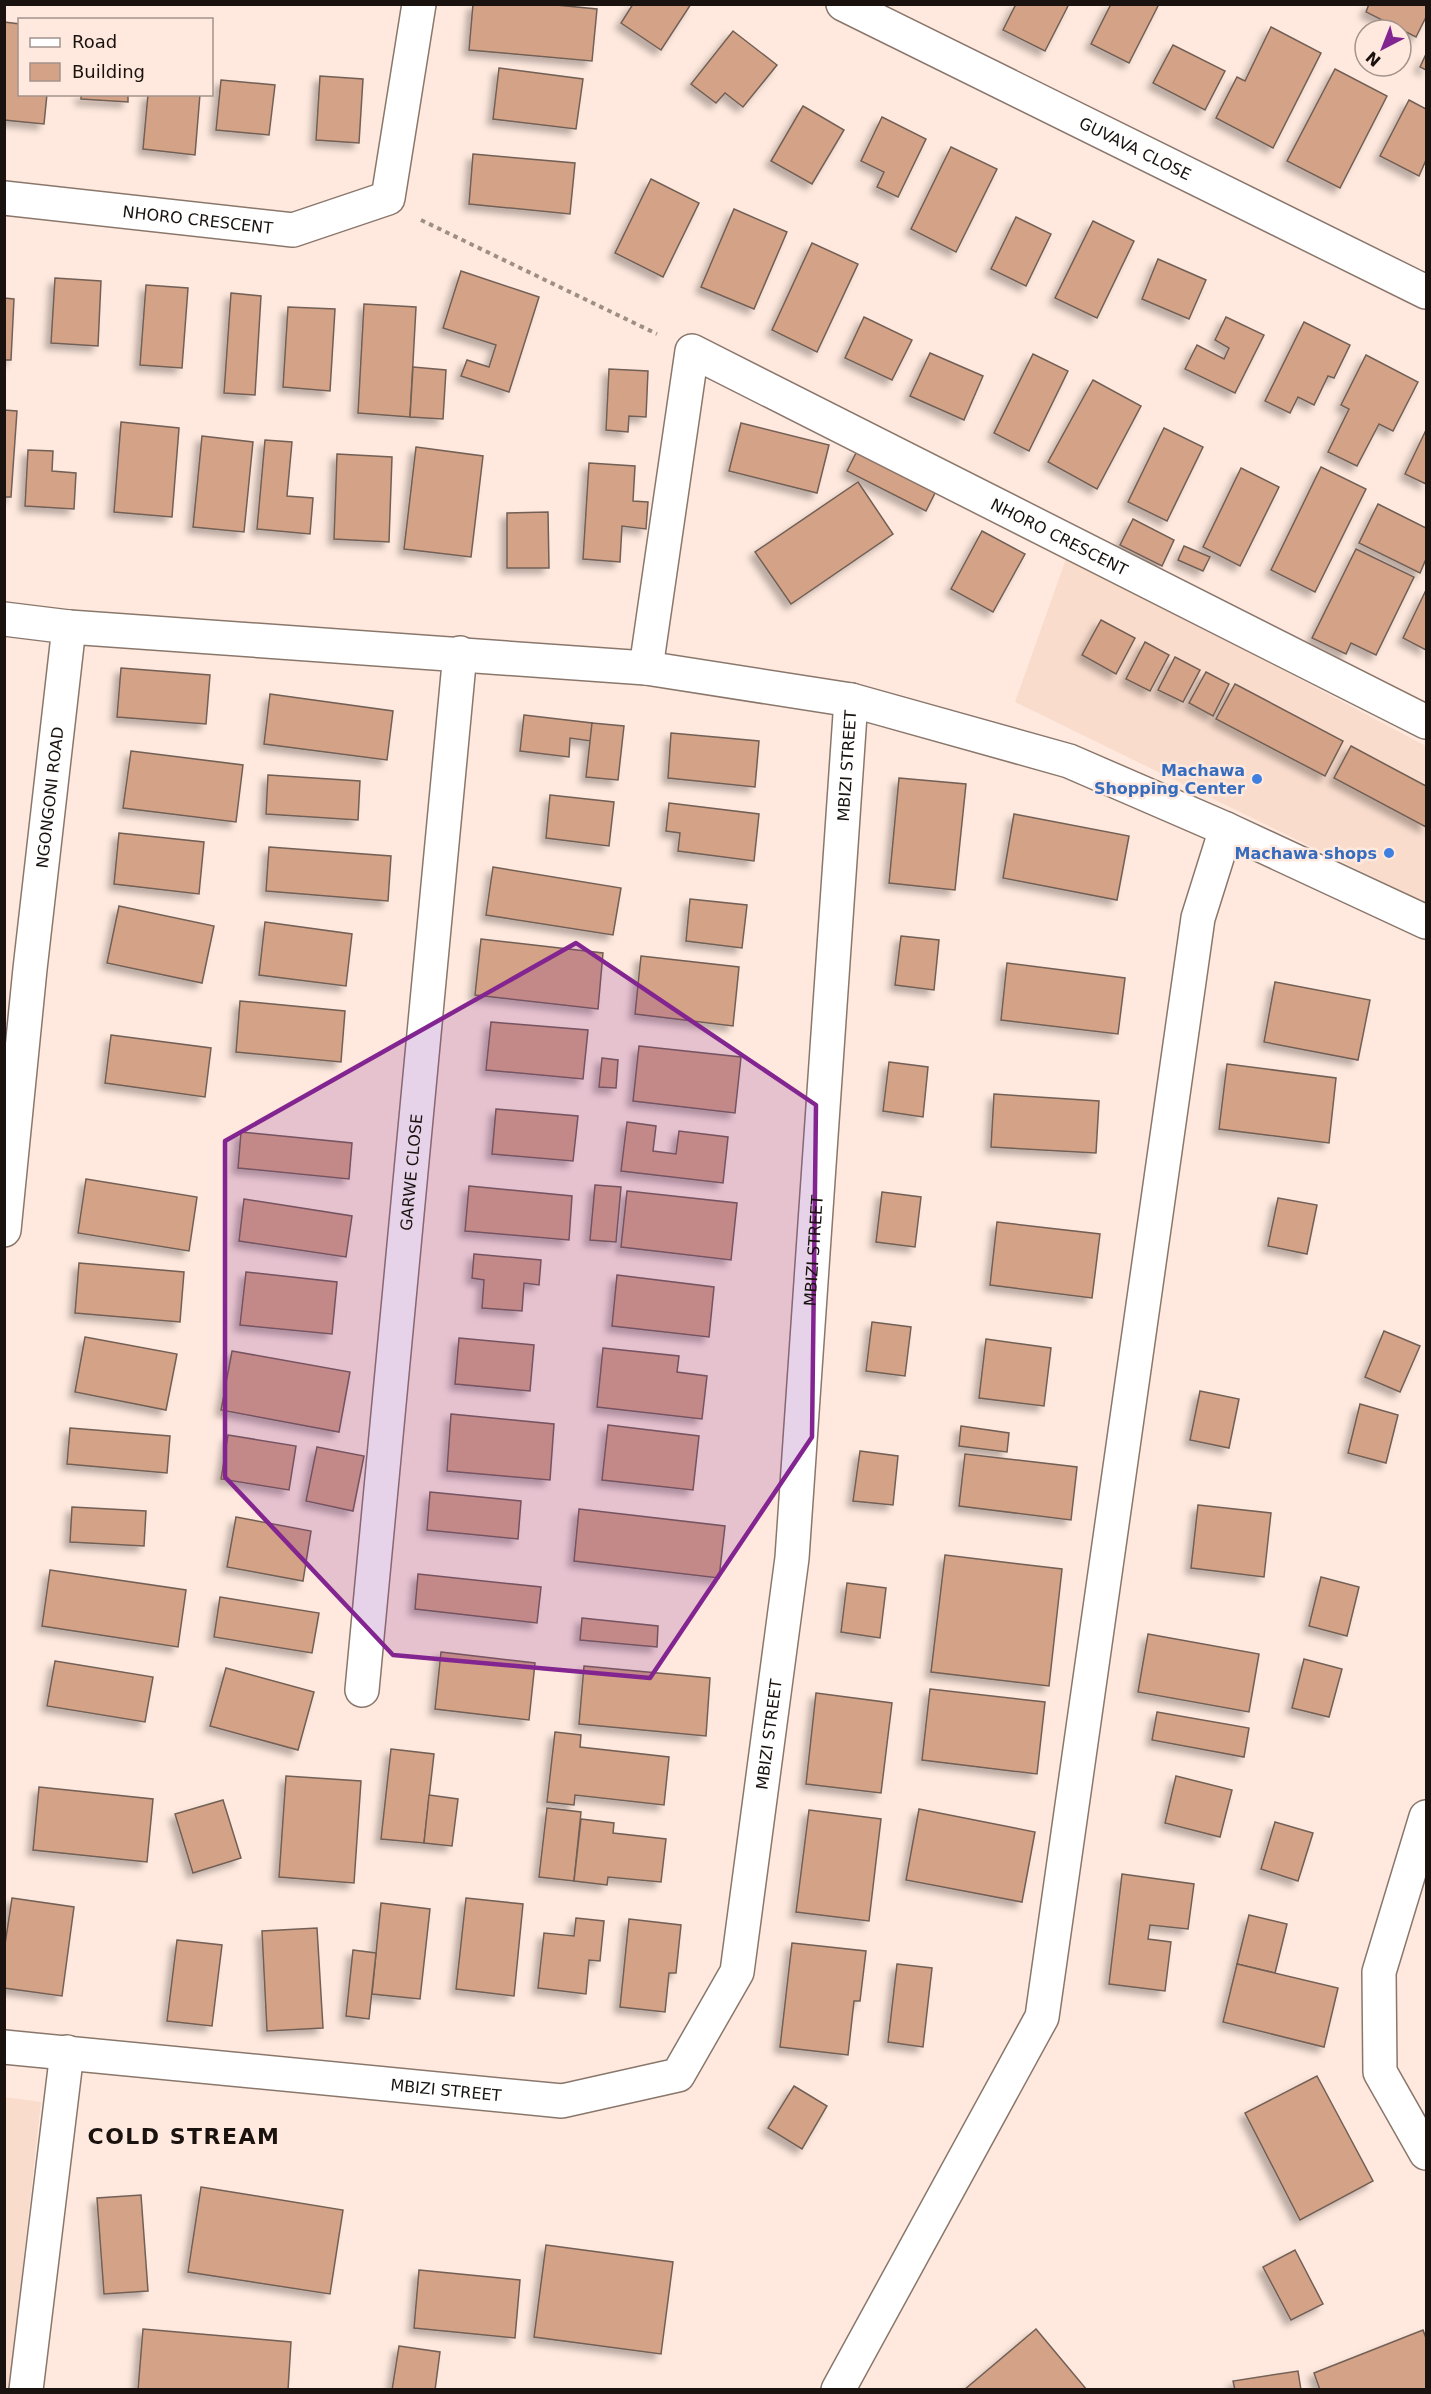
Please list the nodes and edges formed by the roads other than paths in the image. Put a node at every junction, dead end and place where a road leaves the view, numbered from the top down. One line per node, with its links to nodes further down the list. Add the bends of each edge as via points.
1 (419, 4): 3 (street, NHORO CRESCENT, via 388,198 293,230)
2 (843, 4): 4 (street, GUVAVA CLOSE)
3 (4, 198)
4 (1426, 292)
5 (4, 619): 6 (street)
6 (69, 627): 7 (street); 13 (street, NGONGONI ROAD)
7 (459, 653): 8 (street); 15 (street, GARWE CLOSE)
8 (646, 668): 9 (street); 10 (street, NHORO CRESCENT, via 692,351)
9 (851, 700): 11 (street, via 1069,761); 18 (street, MBIZI STREET, via 792,1558 737,1972 678,2075 562,2101)
10 (1426, 722)
11 (1226, 829): 12 (street); 21 (street, via 1198,918 1042,2017)
12 (1426, 922)
13 (17, 971): 14 (street, NGONGONI ROAD)
14 (4, 1230)
15 (362, 1690)
16 (1426, 1817): 19 (street, via 1379,1972 1380,2072)
17 (4, 2047): 18 (street, MBIZI STREET)
18 (67, 2052): 20 (street)
19 (1426, 2153)
20 (26, 2390)
21 (838, 2390)

